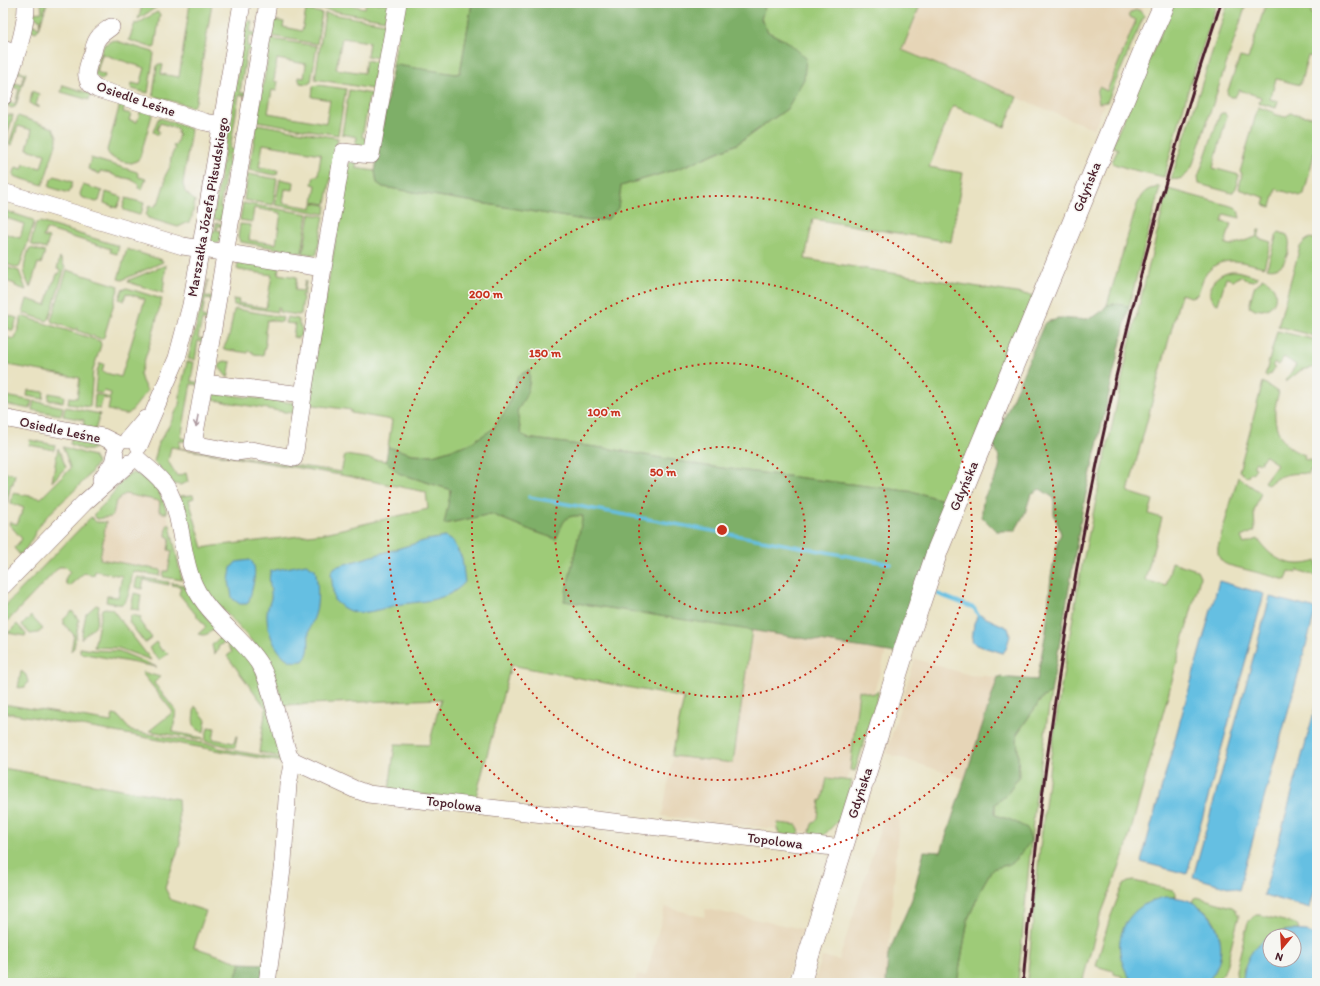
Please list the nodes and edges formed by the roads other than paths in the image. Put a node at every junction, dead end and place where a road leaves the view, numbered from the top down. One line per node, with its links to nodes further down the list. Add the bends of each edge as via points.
1 (26, 3): 7 (street, via 26,14)
2 (398, 3): 13 (street, via 371,155 343,152)
3 (1166, 3): 20 (main road, Gdyńska, via 938,549)
4 (241, 8): 5 (street); 9 (street, Marszałka Józefa Piłsudskiego)
5 (266, 10): 12 (street)
6 (111, 27): 9 (street, Osiedle Leśne, via 98,38 88,68 86,75 92,86)
7 (10, 50): 8 (street)
8 (3, 97)
9 (222, 125): 11 (street, Marszałka Józefa Piłsudskiego)
10 (3, 192): 11 (street, via 173,244)
11 (201, 250): 12 (street); 17 (street, Marszałka Józefa Piłsudskiego, via 183,340 172,371 156,407)
12 (226, 252): 13 (street); 14 (street)
13 (323, 268): 15 (street)
14 (204, 383): 15 (street); 15 (street, one-way to 15, via 193,444 236,452 251,450 294,458)
15 (303, 395)
16 (3, 418): 17 (street, Osiedle Leśne, via 103,437)
17 (127, 451): 18 (street, Marszałka Józefa Piłsudskiego, via 113,463 84,503); 19 (street, via 163,482 170,494 191,579 210,609 253,655 263,670 289,757)
18 (3, 586)
19 (294, 761): 20 (street, Topolowa, via 368,794); 21 (street, via 288,784 283,862)
20 (842, 848): 22 (main road, Gdyńska)
21 (268, 983)
22 (800, 983)

